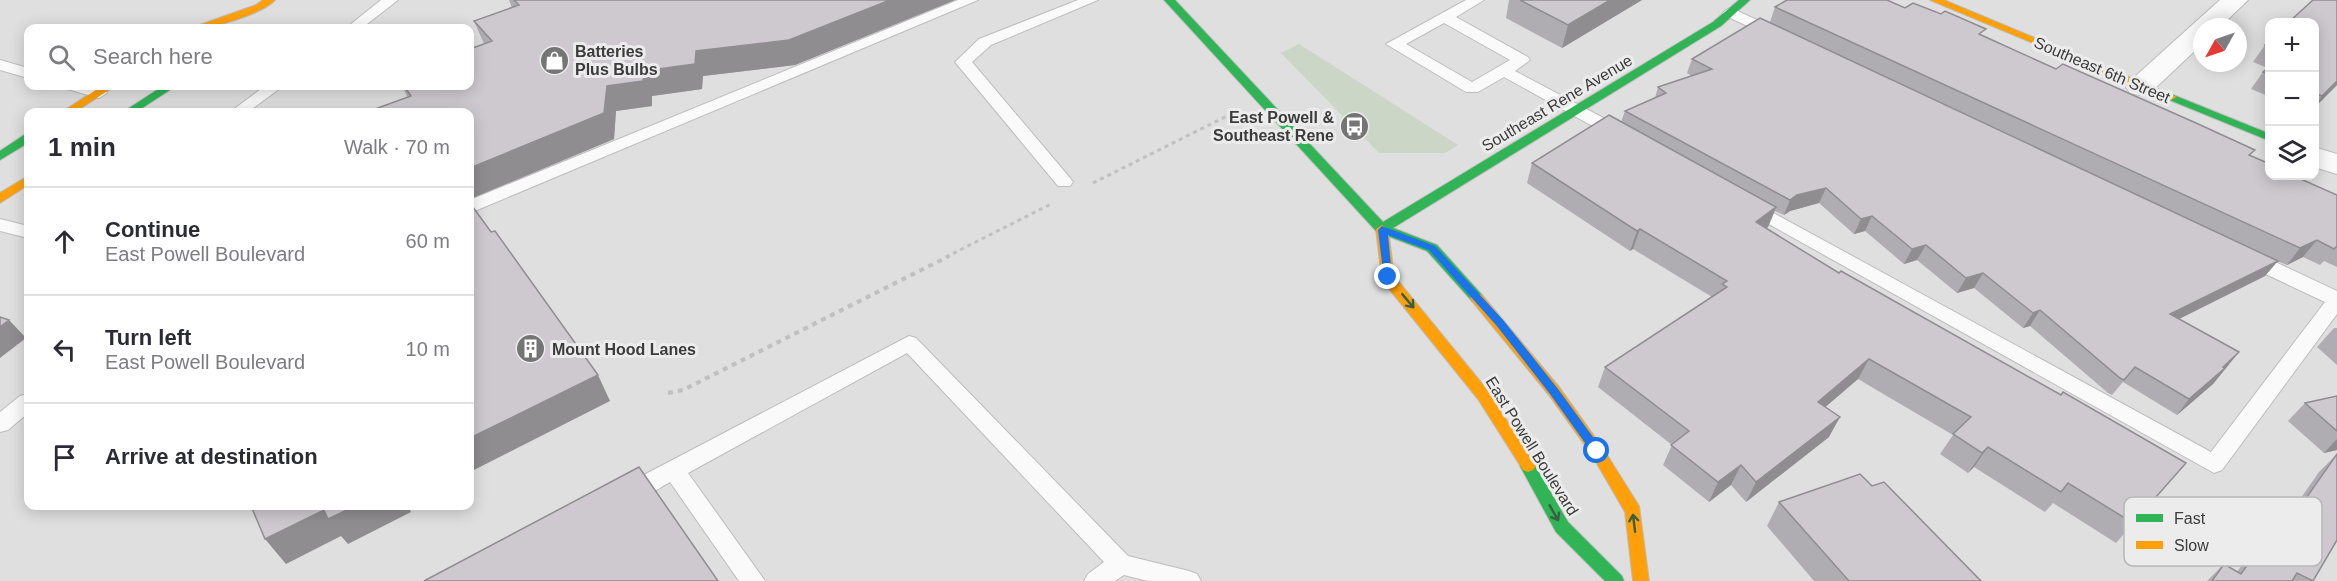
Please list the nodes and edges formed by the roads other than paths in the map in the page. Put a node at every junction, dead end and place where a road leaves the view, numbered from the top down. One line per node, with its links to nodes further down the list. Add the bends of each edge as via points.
1 (391, 0): 15 (lane)
2 (971, 0): 39 (lane)
3 (1091, 0): 35 (lane, via 985,42 963,62)
4 (1169, 0): 41 (main road)
5 (1477, 0): 11 (lane)
6 (1745, 0): 10 (main road, Southeast Rene Avenue)
7 (1935, 0): 21 (main road, Southeast 6th Street)
8 (2235, 0): 12 (street)
9 (265, 3): 13 (main road); 14 (main road)
10 (1731, 13): 17 (lane); 28 (main road, Southeast Rene Avenue)
11 (1444, 18): 19 (lane, via 1522,60); 19 (lane, via 1394,44 1472,89)
12 (2215, 18)
13 (207, 24)
14 (252, 24)
15 (358, 24)
16 (2193, 38): 21 (street)
17 (1796, 44)
18 (0, 65): 20 (lane)
19 (1504, 71): 28 (lane)
20 (24, 72)
21 (2140, 87): 29 (main road, Southeast 6th Street)
22 (102, 90): 25 (main road)
23 (164, 90): 26 (main road)
24 (269, 90): 27 (lane)
25 (74, 108)
26 (135, 108)
27 (244, 108)
28 (1577, 111): 31 (lane); 41 (main road, Southeast Rene Avenue)
29 (2265, 136)
30 (24, 141): 32 (main road)
31 (1640, 146)
32 (0, 156)
33 (2319, 158): 34 (street)
34 (2337, 165)
35 (1064, 182)
36 (24, 183): 38 (main road)
37 (1734, 198): 44 (lane, via 2214,464)
38 (0, 199)
39 (474, 205)
40 (0, 225): 42 (lane)
41 (1382, 230): 53 (main road, East Powell Boulevard, one-way to 53, via 1388,277 1483,395 1562,527); 54 (main road, one-way to 41, via 1633,511 1554,391 1432,248)
42 (24, 231)
43 (2229, 248): 44 (lane)
44 (2337, 299)
45 (24, 405): 46 (lane)
46 (0, 424)
47 (674, 470): 48 (lane); 49 (lane, via 909,343); 50 (lane)
48 (611, 503)
49 (1121, 564): 51 (lane); 52 (lane)
50 (753, 581)
51 (1096, 581)
52 (1190, 581)
53 (1616, 581)
54 (1641, 581)

